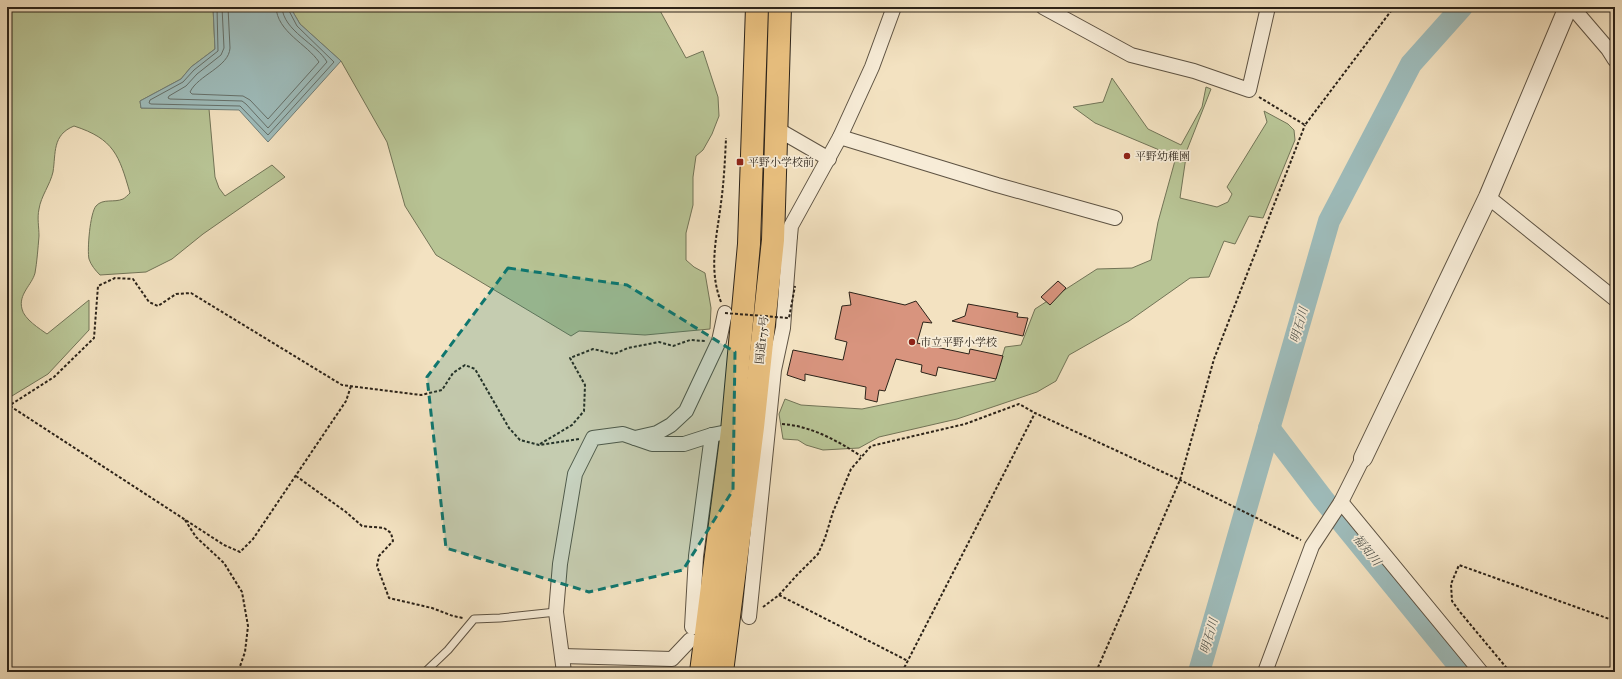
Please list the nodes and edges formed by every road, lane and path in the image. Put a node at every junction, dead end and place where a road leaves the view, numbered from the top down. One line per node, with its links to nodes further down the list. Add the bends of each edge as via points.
1 (757, 7): 28 (highway, 国道175号, via 749,244)
2 (780, 7): 12 (highway, 国道175号)
3 (894, 7): 13 (street, via 872,67)
4 (1043, 7): 10 (street, via 1131,55 1194,71)
5 (1268, 7): 10 (street)
6 (1394, 7): 11 (path)
7 (1568, 7): 16 (street)
8 (1572, 7): 9 (street)
9 (1615, 60)
10 (1249, 90): 11 (path)
11 (1305, 125): 35 (path, via 1214,359)
12 (777, 129): 15 (street); 18 (highway, 国道175号)
13 (840, 137): 15 (street); 17 (street)
14 (726, 138): 21 (path, via 722,202 714,258 715,288)
15 (829, 159): 18 (street, via 791,226)
16 (1488, 197): 20 (street); 33 (street)
17 (1115, 218)
18 (781, 238): 41 (street, via 783,328 774,370); 51 (highway, 国道175号, via 753,427)
19 (795, 286): 21 (path, bridge, via 789,318)
20 (1615, 299)
21 (724, 313): 22 (street)
22 (718, 341): 30 (street, via 686,411 671,425 657,433); 31 (path, via 690,340 673,346 659,342 628,348 614,354 593,349 570,358 585,385 584,411 572,425)
23 (351, 386): 24 (path, via 342,385 190,293 176,294 158,306 149,302 133,279 115,278 98,286 94,338 54,377); 31 (path, via 421,395 442,390 453,373 465,365 475,369 512,432 520,440); 34 (path, via 346,401)
24 (10, 406): 25 (path); 37 (path)
25 (7, 408)
26 (1035, 412): 32 (path, via 1019,404 965,424 871,446); 35 (path); 46 (path)
27 (776, 423): 32 (path, via 817,431)
28 (722, 433): 30 (street, via 684,444 652,444); 44 (highway, 国道175号)
29 (593, 438): 30 (street, via 623,434); 31 (path); 40 (street, via 575,474 560,564)
30 (635, 438)
31 (539, 445)
32 (861, 456): 39 (path, via 851,469 818,554)
33 (1363, 458): 36 (street)
34 (296, 476): 37 (path, via 253,539 240,552 224,545); 42 (path, via 362,526 384,528 392,533 393,541 379,556 377,566 389,598 432,608 453,616)
35 (1180, 480): 38 (path); 53 (path)
36 (1341, 502): 38 (street); 55 (street)
37 (184, 519): 47 (path, via 196,537 224,563 242,592 248,626 245,652)
38 (1312, 546): 54 (street)
39 (779, 596): 41 (path); 46 (path)
40 (556, 612): 42 (lane); 45 (street)
41 (749, 617)
42 (474, 619): 48 (lane)
43 (1615, 621): 56 (path, via 1459,565 1450,584 1452,601)
44 (698, 634): 45 (street, via 672,659); 50 (highway, 国道175号)
45 (562, 656): 49 (street)
46 (908, 661): 52 (path)
47 (238, 672)
48 (425, 672)
49 (564, 672)
50 (701, 672)
51 (722, 672)
52 (902, 672)
53 (1096, 672)
54 (1266, 672)
55 (1481, 672)
56 (1510, 672)

